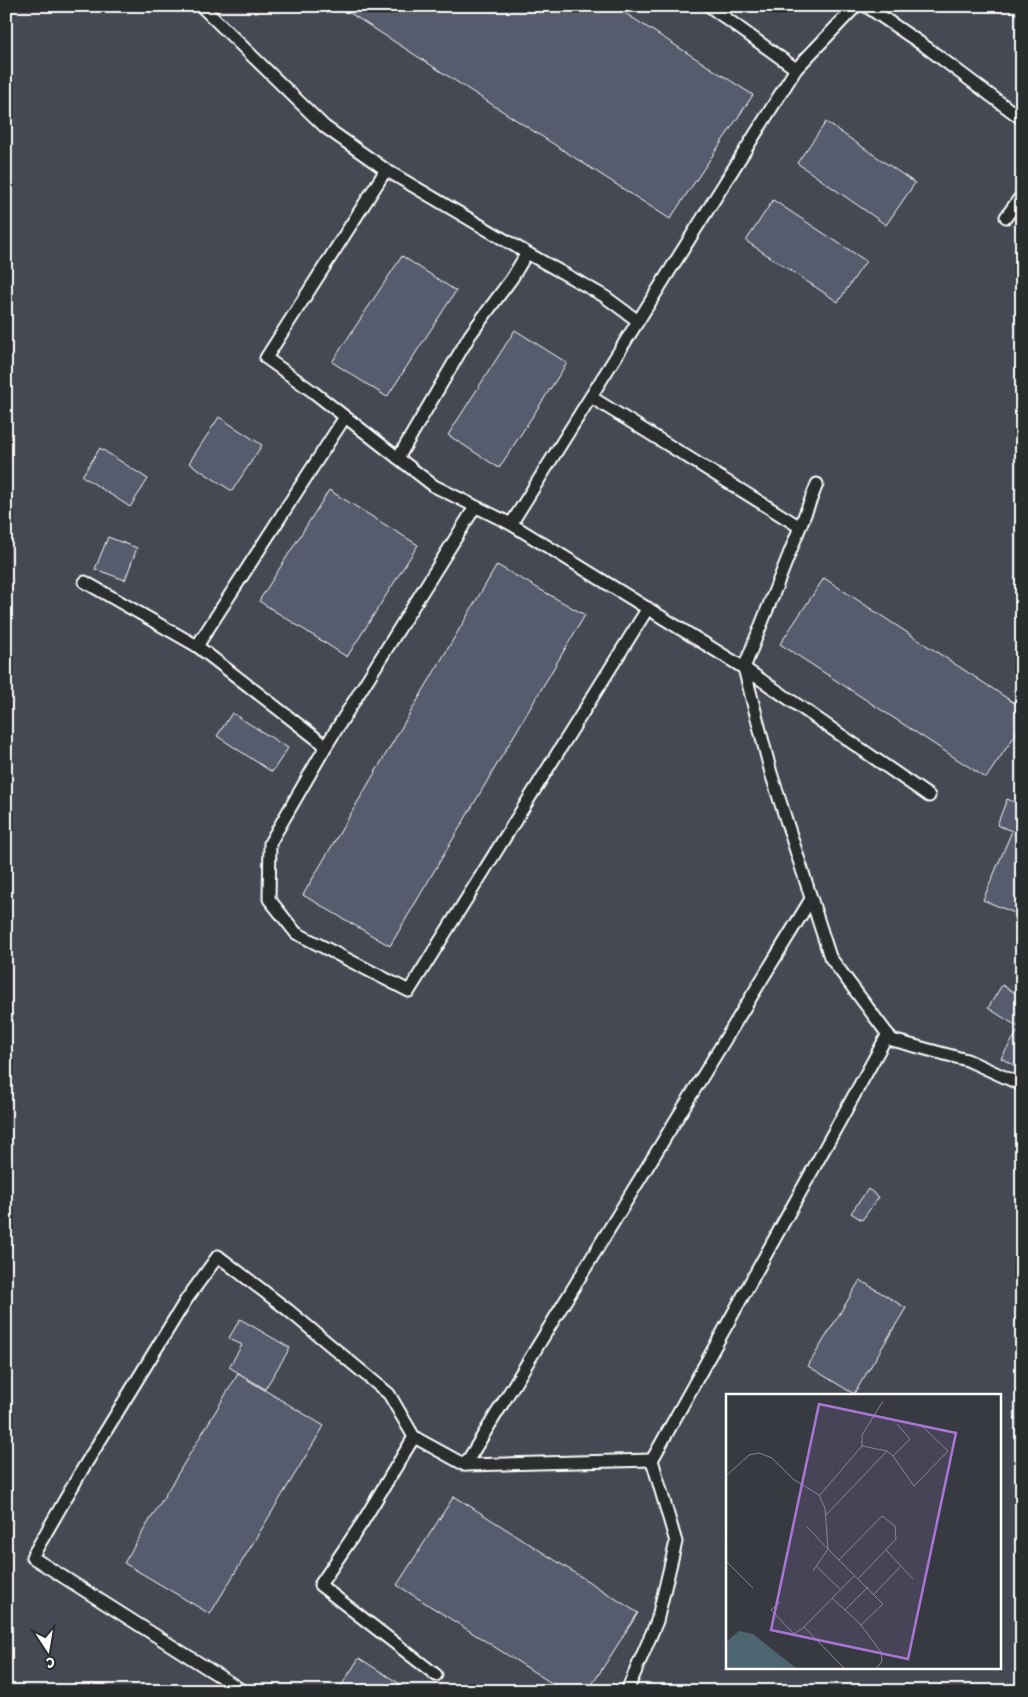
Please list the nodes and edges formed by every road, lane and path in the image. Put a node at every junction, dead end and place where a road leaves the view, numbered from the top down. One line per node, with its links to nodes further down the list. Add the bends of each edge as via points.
1 (201, 6): 7 (lane, via 325,127)
2 (710, 6): 5 (lane)
3 (856, 6): 5 (lane)
4 (866, 6): 6 (lane)
5 (796, 69): 11 (lane)
6 (1022, 119)
7 (386, 170): 10 (lane); 13 (lane, via 266,358)
8 (1022, 195): 9 (lane)
9 (1006, 217)
10 (527, 253): 11 (lane, via 604,296); 14 (lane, via 470,335)
11 (638, 321): 12 (lane)
12 (591, 397): 17 (lane); 18 (lane)
13 (345, 417): 14 (lane); 21 (lane)
14 (398, 458): 16 (lane, via 434,486)
15 (817, 484): 18 (lane)
16 (475, 507): 17 (lane); 23 (lane)
17 (511, 524): 20 (lane)
18 (800, 527): 22 (lane)
19 (85, 582): 21 (lane)
20 (648, 608): 22 (lane); 23 (lane, via 409,991 296,933 269,900 270,842)
21 (197, 646): 23 (lane)
22 (744, 668): 24 (lane); 25 (lane, via 771,773)
23 (326, 746)
24 (929, 796)
25 (811, 899): 26 (lane, via 830,957); 30 (lane)
26 (888, 1034): 27 (lane, via 892,1040 967,1060); 29 (lane)
27 (1022, 1085)
28 (414, 1437): 30 (lane); 31 (lane, via 320,1585); 32 (lane, via 389,1394 218,1256 175,1317 32,1557)
29 (652, 1460): 30 (lane); 33 (lane, via 676,1542 657,1621)
30 (465, 1465)
31 (436, 1675)
32 (243, 1691)
33 (627, 1691)

